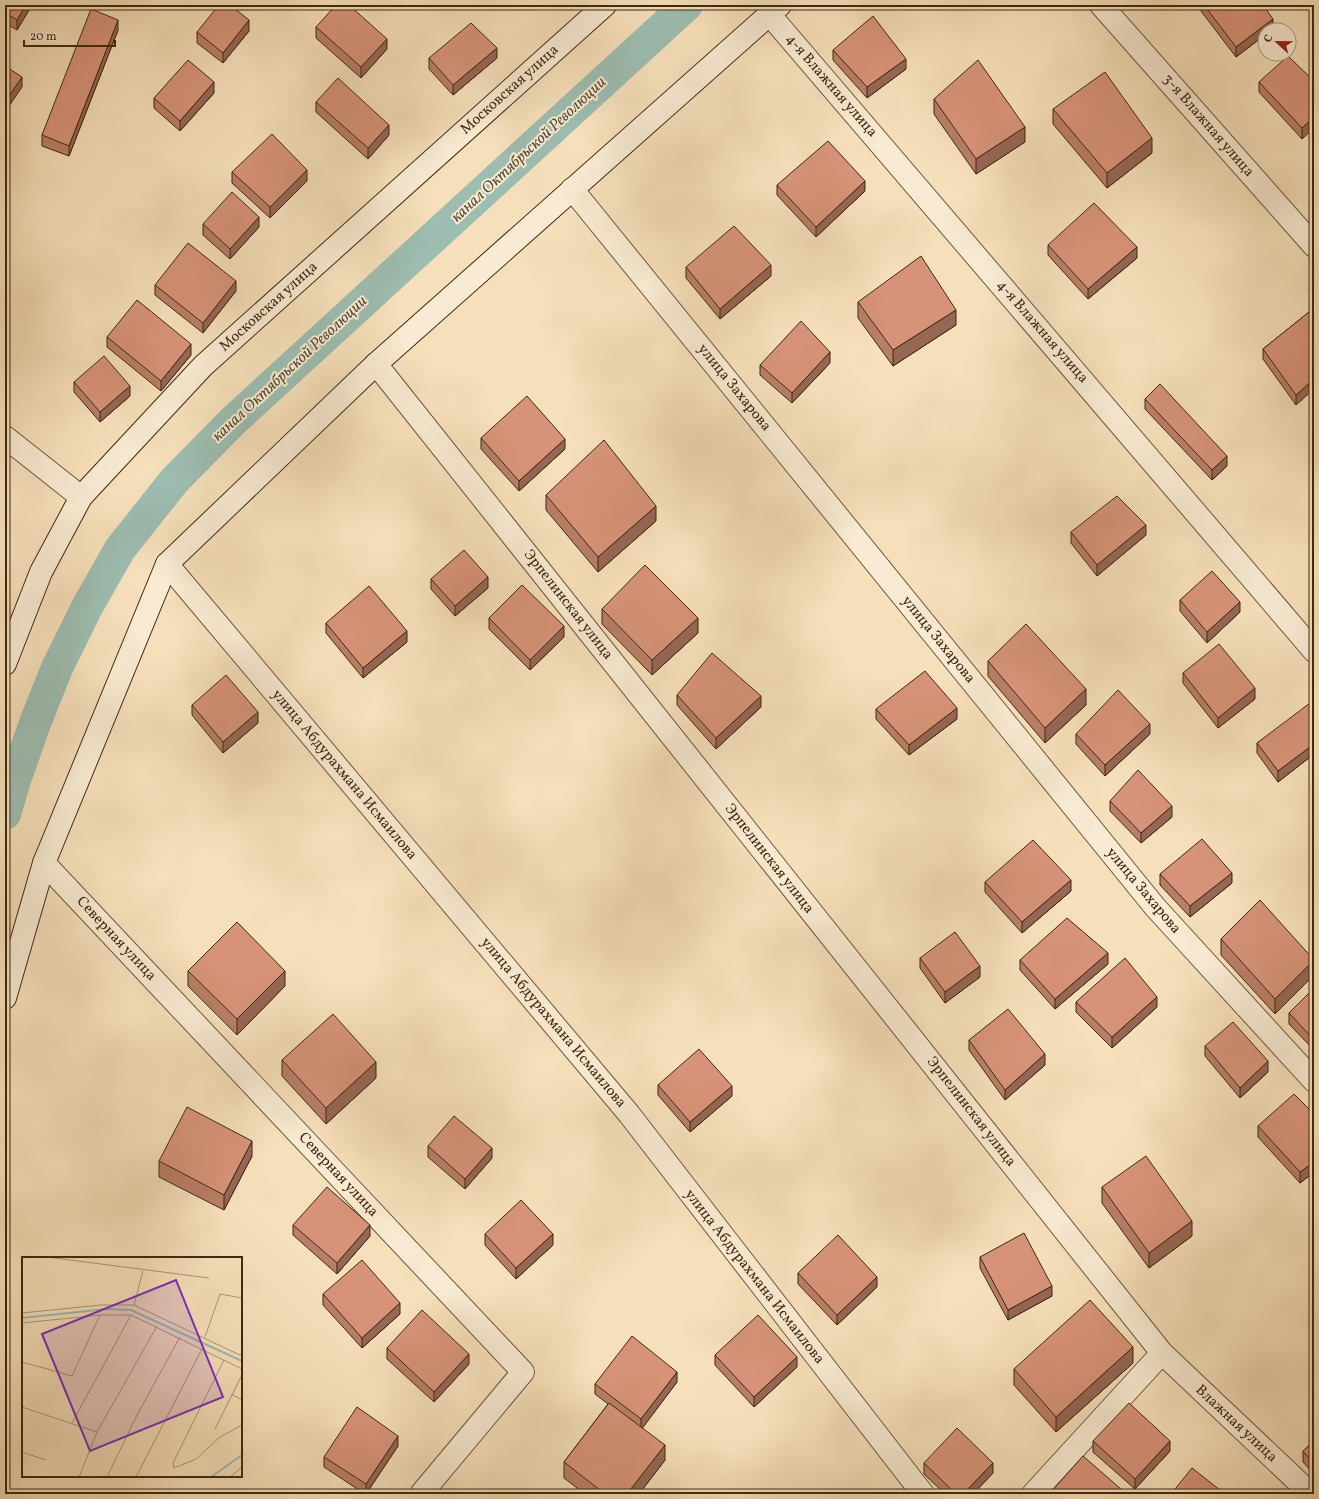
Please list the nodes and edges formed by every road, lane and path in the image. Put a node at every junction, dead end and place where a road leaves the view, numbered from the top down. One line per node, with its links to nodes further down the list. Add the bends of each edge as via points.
1 (605, 5): 8 (street, Московская улица, via 203,366)
2 (1101, 5): 5 (street, 3-я Влажная улица)
3 (775, 9): 4 (street); 10 (street, 4-я Влажная улица)
4 (572, 189): 6 (street); 14 (street, улица Захарова, via 1154,907)
5 (1314, 246)
6 (376, 364): 9 (street); 15 (street, Эрпелинская улица)
7 (5, 437): 8 (street)
8 (81, 497): 11 (street, Московская улица, via 40,572)
9 (167, 564): 12 (street); 17 (street, улица Абдурахмана Исмаилова, via 629,1114)
10 (1314, 651)
11 (5, 664)
12 (44, 863): 13 (street); 16 (street, Северная улица, via 523,1372)
13 (5, 998)
14 (1314, 1081)
15 (1162, 1353): 18 (street); 19 (street, Влажная улица)
16 (421, 1494)
17 (923, 1494)
18 (1033, 1494)
19 (1311, 1494)

